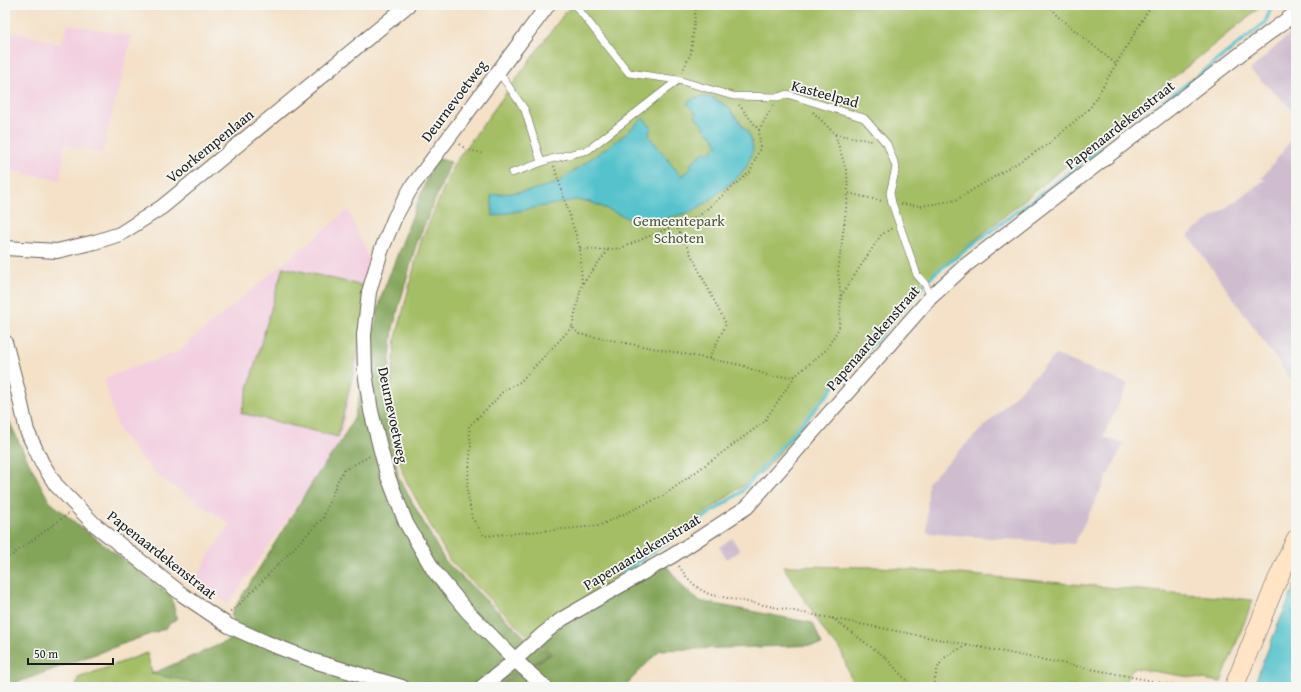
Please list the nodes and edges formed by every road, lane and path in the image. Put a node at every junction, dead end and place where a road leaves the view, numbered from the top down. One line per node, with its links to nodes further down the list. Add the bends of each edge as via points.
1 (408, 5): 26 (street, Voorkempenlaan, via 162,207 120,234 57,251)
2 (548, 5): 9 (street, Deurnevoetweg)
3 (575, 5): 10 (lane, Kasteelpad, via 629,73)
4 (696, 5): 10 (path, via 691,54)
5 (1048, 5): 8 (path, via 1056,16)
6 (1154, 5): 8 (path, via 1150,7)
7 (1296, 12): 30 (street, Papenaardekenstraat)
8 (1116, 64): 23 (path, via 1090,108 1047,145 956,200 922,206)
9 (498, 72): 16 (street, Deurnevoetweg); 20 (lane, via 525,110)
10 (678, 80): 11 (lane, Kasteelpad); 19 (lane, via 588,150)
11 (733, 96): 12 (lane, Kasteelpad); 14 (path)
12 (778, 97): 13 (lane, Kasteelpad, via 787,94); 14 (path)
13 (799, 98): 15 (path); 17 (lane, Kasteelpad, via 864,118)
14 (759, 130): 25 (path, via 760,148 750,172 700,215)
15 (835, 134): 17 (path); 22 (path, via 847,173)
16 (449, 136): 18 (path, via 466,149); 36 (street, Deurnevoetweg, via 410,188 395,217 381,251 369,292 364,335 365,372)
17 (887, 144): 23 (lane, Kasteelpad, via 896,166 890,193)
18 (482, 153)
19 (551, 159): 20 (lane); 27 (path)
20 (541, 162): 21 (lane)
21 (512, 173)
22 (848, 194): 23 (path); 31 (path, via 838,272)
23 (892, 203): 24 (lane, Kasteelpad)
24 (899, 224): 30 (lane, Kasteelpad, via 917,275); 31 (path, via 881,235)
25 (676, 225): 28 (path, via 621,248); 34 (path, via 726,324)
26 (5, 248)
27 (580, 248): 28 (path); 29 (path)
28 (609, 250): 29 (path)
29 (582, 283): 32 (path)
30 (930, 294): 39 (street, Papenaardekenstraat, via 747,507)
31 (841, 297): 35 (path, via 839,328 826,350)
32 (572, 327): 34 (path, via 579,334); 35 (path, via 520,382 503,391 469,426 466,489 472,518 484,536 598,526 663,496 764,422)
33 (5, 342): 37 (street, Papenaardekenstraat, via 27,431 56,485)
34 (709, 359): 35 (path, via 741,365 772,377)
35 (795, 376)
36 (381, 451): 41 (path, via 344,470 323,518 236,608); 44 (street, Deurnevoetweg, via 406,523 434,571 467,611)
37 (77, 507): 40 (path); 41 (street, Papenaardekenstraat, via 94,524 183,595)
38 (1296, 539): 51 (street)
39 (672, 556): 42 (path, via 696,587 706,593); 44 (street, Papenaardekenstraat, via 562,619)
40 (5, 558)
41 (216, 617): 45 (street, Papenaardekenstraat, via 229,626 317,662)
42 (831, 618): 43 (path); 48 (path, via 886,658)
43 (970, 645): 49 (path, via 944,658 935,675); 50 (path)
44 (515, 660): 46 (street, Papenaardekenstraat); 47 (street, Deurnevoetweg)
45 (402, 687)
46 (482, 687)
47 (545, 687)
48 (912, 687)
49 (934, 687)
50 (1183, 687)
51 (1234, 687)

